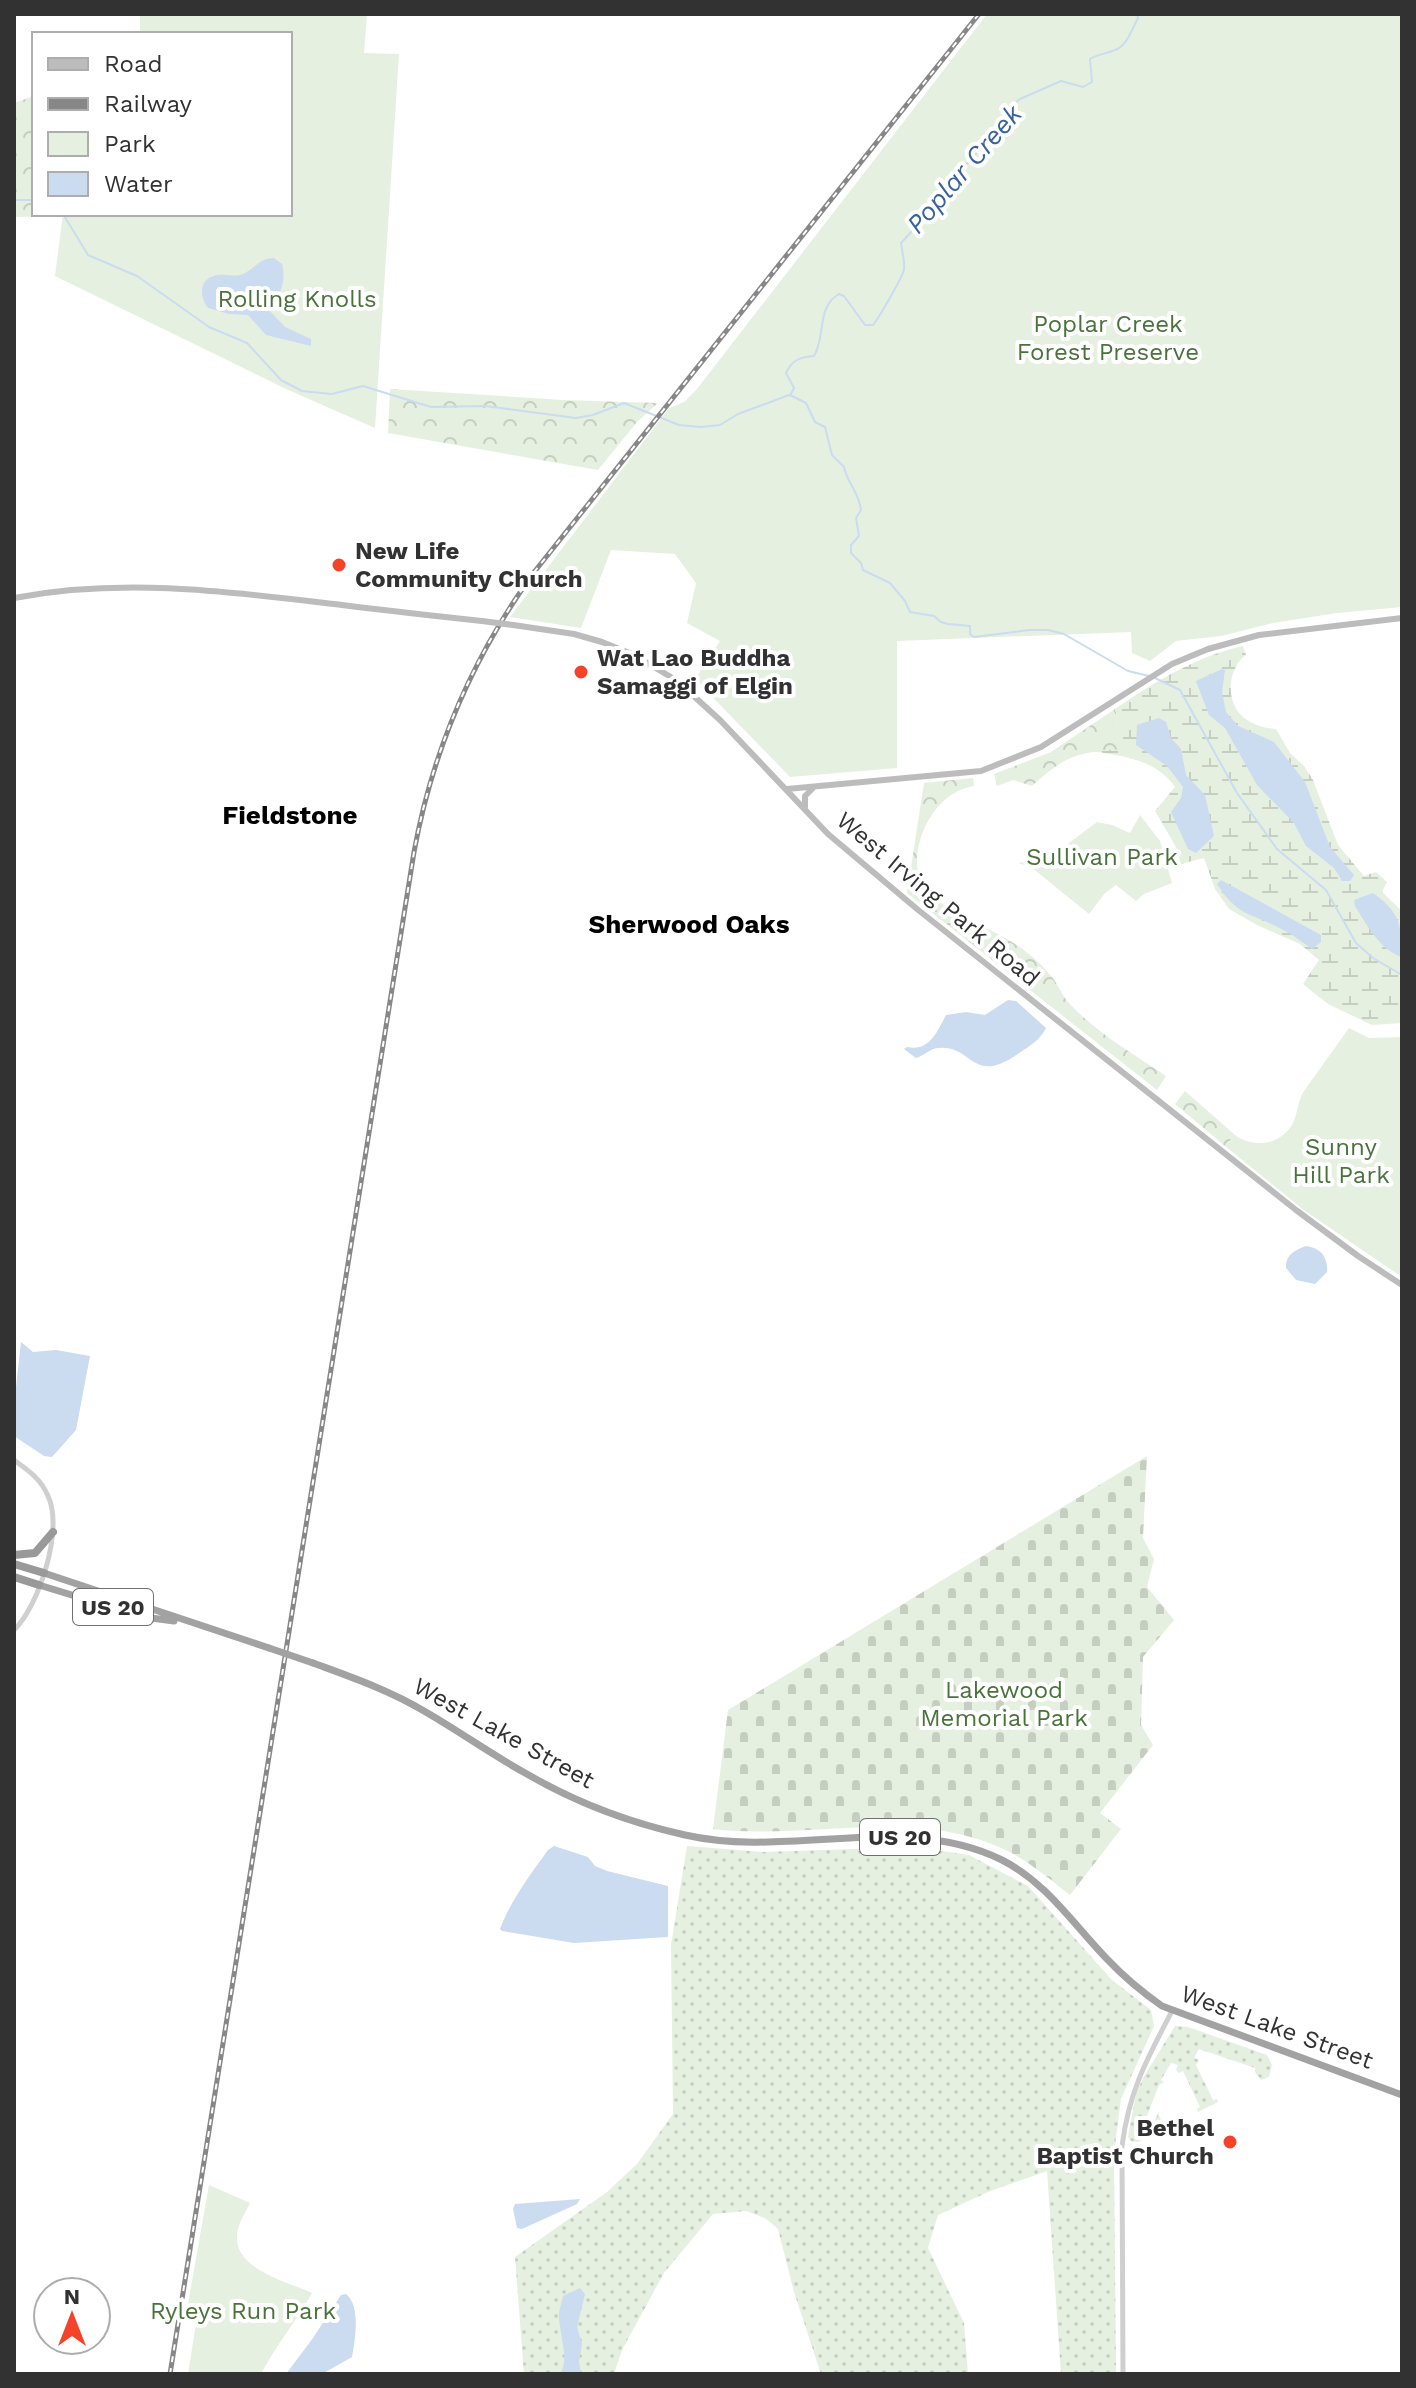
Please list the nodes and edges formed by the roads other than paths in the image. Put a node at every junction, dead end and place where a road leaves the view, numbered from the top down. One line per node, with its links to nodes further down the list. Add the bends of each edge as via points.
1 (14, 598): 4 (main road, West Irving Park Road, bridge, via 134,586 245,592 574,634 632,654 676,680)
2 (1402, 618): 3 (main road, via 1259,635 1208,649 1151,677 1041,747 981,771)
3 (814, 787): 4 (main road); 5 (main road, via 805,796)
4 (787, 789): 5 (main road, West Irving Park Road)
5 (806, 810): 6 (main road, West Irving Park Road, via 917,909 1296,1210)
6 (1402, 1285)
7 (14, 1460): 8 (street, via 33,1473 49,1496)
8 (53, 1532): 9 (highway, via 35,1553); 11 (street)
9 (14, 1555)
10 (14, 1564): 11 (highway, US 20)
11 (44, 1573): 13 (street); 14 (highway, West Lake Street / US 20)
12 (14, 1577): 13 (highway, US 20)
13 (39, 1585): 14 (highway, West Lake Street / US 20, via 144,1617); 15 (street)
14 (188, 1623): 16 (highway, West Lake Street / US 20, bridge, via 369,1683 550,1787 685,1835 746,1843 910,1837 967,1846 1038,1883 1126,1977)
15 (14, 1630)
16 (1172, 2011): 17 (highway, West Lake Street / US 20); 18 (street, via 1136,2082 1122,2146)
17 (1402, 2095)
18 (1123, 2374)

